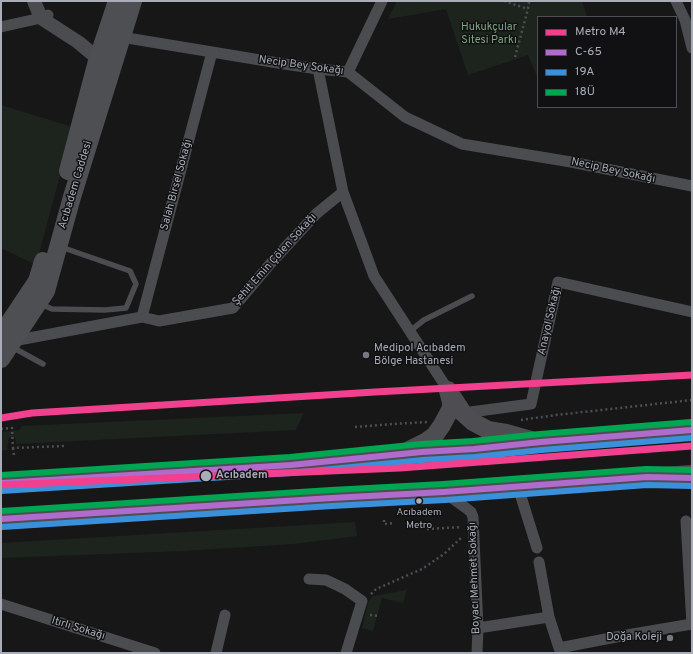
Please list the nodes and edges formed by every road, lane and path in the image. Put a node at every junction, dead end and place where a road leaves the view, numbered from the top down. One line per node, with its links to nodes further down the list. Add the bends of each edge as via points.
1 (34, 1): 10 (street)
2 (43, 1): 10 (street)
3 (117, 1): 14 (main road, Acıbadem Caddesi)
4 (133, 1): 13 (main road, Acıbadem Caddesi)
5 (382, 1): 20 (street)
6 (504, 1): 9 (path)
7 (529, 1): 9 (path)
8 (676, 1): 11 (street)
9 (528, 9): 17 (path)
10 (45, 17): 12 (street); 14 (street, via 80,37); 18 (street, via 84,46)
11 (688, 17): 15 (street)
12 (1, 27)
13 (122, 38): 14 (street, Necip Bey Sokağı); 16 (street, Necip Bey Sokağı); 23 (main road, Acıbadem Caddesi)
14 (104, 41): 18 (main road, Acıbadem Caddesi)
15 (692, 48)
16 (212, 52): 19 (street, Necip Bey Sokağı); 27 (street, Salah Birsel Sokağı)
17 (515, 57)
18 (97, 61): 29 (main road, Acıbadem Caddesi, via 37,281)
19 (318, 69): 20 (street, Necip Bey Sokağı); 22 (street)
20 (348, 72): 21 (street, Necip Bey Sokağı, via 405,117 462,144)
21 (692, 186)
22 (343, 192): 27 (street, Şehit Emin Çölen Sokağı, via 316,214 233,308 159,321); 28 (street, via 374,276)
23 (58, 246): 25 (main road, Acıbadem Caddesi, via 46,291); 25 (lane, via 130,271 136,284 126,308 52,309)
24 (472, 296): 28 (lane, via 424,320)
25 (39, 303): 29 (main road, Acıbadem Caddesi)
26 (692, 312): 33 (street, Anayol Sokağı, via 558,282 531,404)
27 (142, 317): 29 (street, Şehit Emin Çölen Sokağı)
28 (410, 331): 31 (street)
29 (6, 345): 30 (lane)
30 (43, 364)
31 (448, 390): 33 (highway); 42 (highway, via 451,408 435,435)
32 (692, 400): 34 (path)
33 (463, 413): 39 (highway, via 472,422 488,430)
34 (518, 420)
35 (432, 422): 36 (path)
36 (355, 427)
37 (1, 429): 41 (path, via 12,428)
38 (692, 430): 39 (highway)
39 (542, 442): 42 (highway)
40 (66, 446): 41 (path)
41 (13, 448): 43 (path)
42 (400, 454): 47 (highway, via 291,465)
43 (14, 456)
44 (692, 474): 45 (highway)
45 (647, 477): 46 (highway); 48 (highway)
46 (692, 478)
47 (1, 483)
48 (518, 487): 49 (highway); 57 (street)
49 (444, 492): 50 (highway); 68 (street, Boyacı Mehmet Sokağı, via 471,512 473,517)
50 (1, 519)
51 (384, 520): 53 (path, via 384,524)
52 (686, 521): 60 (street)
53 (394, 523)
54 (464, 527): 55 (path)
55 (427, 529)
56 (463, 536): 61 (path, via 444,554 422,569 376,589)
57 (537, 548)
58 (540, 562): 66 (street)
59 (309, 579): 71 (street, via 326,580 362,601)
60 (691, 591): 67 (street)
61 (371, 595)
62 (2, 607): 69 (street, Itırlı Sokağı)
63 (366, 614): 65 (path)
64 (225, 615): 70 (street)
65 (379, 616)
66 (549, 617): 67 (street, via 559,648); 68 (street)
67 (692, 625)
68 (478, 628): 72 (street, Boyacı Mehmet Sokağı)
69 (155, 653)
70 (216, 653)
71 (346, 653)
72 (477, 653)

